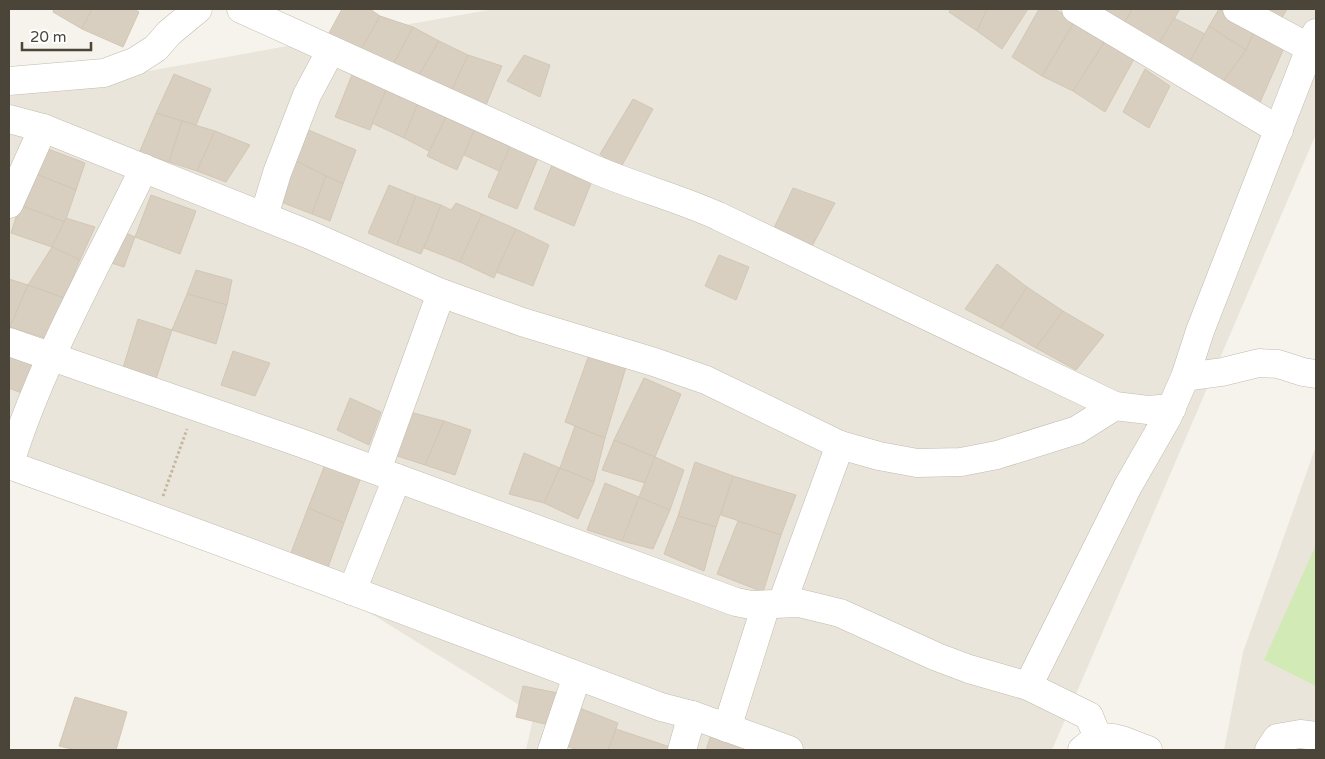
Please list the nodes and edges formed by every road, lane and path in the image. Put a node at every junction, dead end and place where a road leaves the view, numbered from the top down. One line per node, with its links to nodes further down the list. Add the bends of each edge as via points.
1 (198, 9): 7 (street, via 156,48 136,61 104,73)
2 (241, 9): 6 (street)
3 (1076, 9): 10 (street)
4 (1236, 9): 5 (street)
5 (1313, 41): 10 (street)
6 (330, 50): 13 (street, via 307,96); 19 (street, via 596,170 718,216)
7 (9, 81)
8 (9, 119): 9 (street)
9 (43, 128): 11 (street); 12 (street)
10 (1279, 130): 18 (street)
11 (144, 168): 13 (street); 16 (street)
12 (9, 204)
13 (264, 216): 14 (street)
14 (441, 293): 22 (street, via 706,380); 24 (street)
15 (9, 342): 16 (street)
16 (50, 356): 20 (street); 23 (street)
17 (1316, 374): 18 (street, via 1260,363)
18 (1185, 377): 21 (street)
19 (1115, 406): 21 (street, via 1148,410); 22 (street, via 1077,430 997,455 961,462 917,463)
20 (195, 407): 24 (street); 25 (path)
21 (1172, 408): 29 (street, via 1128,486)
22 (840, 445): 27 (street)
23 (9, 465): 25 (street)
24 (387, 474): 26 (street); 27 (street, via 736,602)
25 (155, 517): 26 (street)
26 (352, 591): 28 (street)
27 (774, 604): 29 (street, via 799,604 840,613 937,657); 31 (street)
28 (577, 676): 30 (street); 34 (street)
29 (1028, 686): 33 (street, via 1089,716)
30 (692, 715): 31 (street); 35 (street)
31 (727, 728): 36 (street)
32 (1316, 736): 38 (street, via 1300,734 1278,738)
33 (1090, 744): 37 (street, via 1108,736)
34 (552, 750)
35 (682, 750)
36 (789, 750)
37 (1148, 750)
38 (1269, 750)

